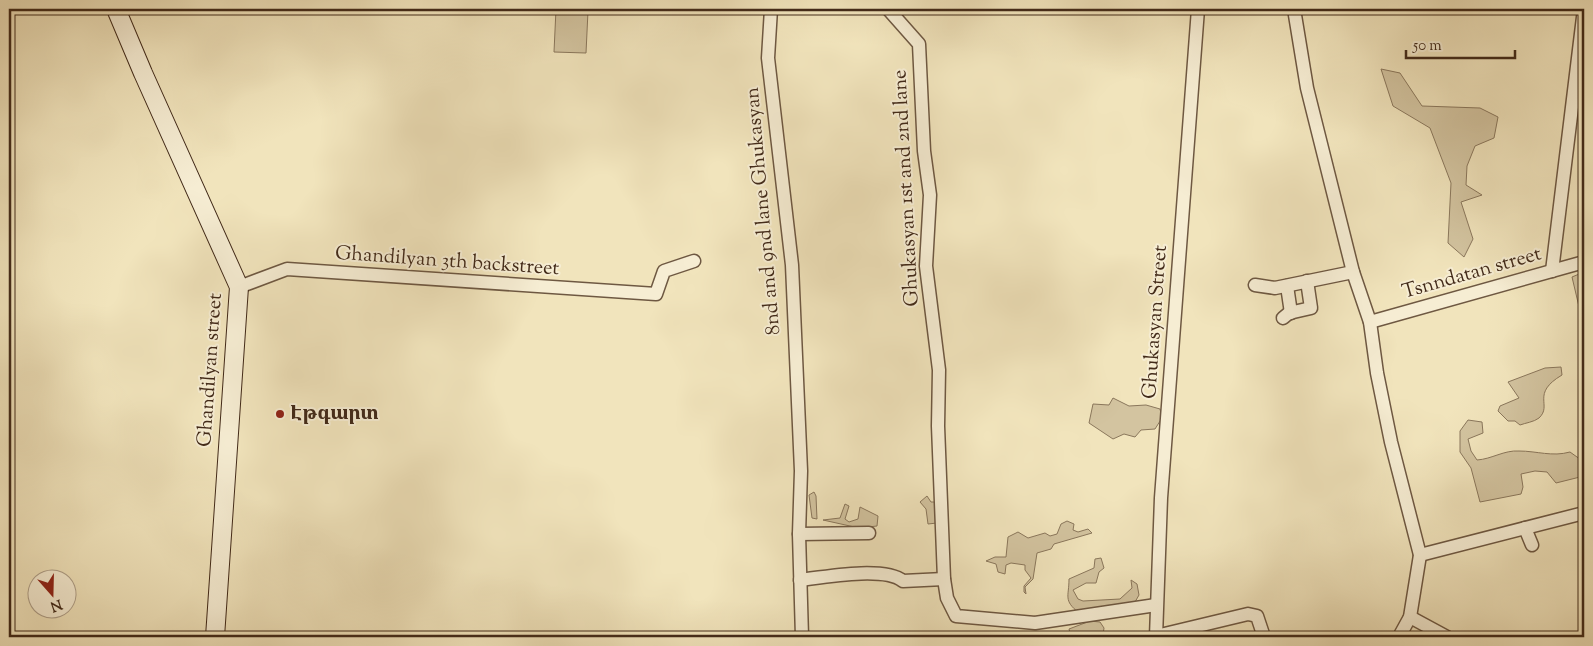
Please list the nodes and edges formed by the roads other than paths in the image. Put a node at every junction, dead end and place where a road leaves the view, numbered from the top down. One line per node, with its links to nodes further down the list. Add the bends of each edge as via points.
1 (117, 9): 14 (main road, Ghandilyan street)
2 (771, 9): 19 (street, 8nd and 9nd lane Ghukasyan, via 768,58 792,265 801,471)
3 (888, 9): 23 (street, Ghukasyan 1st and 2nd lane, via 919,44 924,151 930,195 926,266 939,370)
4 (1198, 9): 24 (street, Ghukasyan Street, via 1161,498)
5 (1294, 9): 10 (street, via 1307,88)
6 (1584, 9): 9 (street)
7 (694, 261): 14 (street, Ghandilyan 3th backstreet, via 664,271 656,294 287,269)
8 (1584, 262): 9 (street, Tsnndatan street)
9 (1552, 271): 15 (street, Tsnndatan street)
10 (1353, 272): 11 (street); 15 (street)
11 (1307, 282): 13 (street); 13 (street, via 1311,308 1287,315)
12 (1255, 285): 13 (street)
13 (1287, 286)
14 (239, 287): 26 (main road, Ghandilyan street)
15 (1370, 322): 21 (street, via 1389,434)
16 (1584, 513): 17 (street)
17 (1525, 528): 20 (street); 21 (street)
18 (869, 533): 19 (street)
19 (799, 534): 22 (street, 8nd and 9nd lane Ghukasyan)
20 (1532, 545)
21 (1420, 555): 25 (street)
22 (800, 580): 23 (street, via 877,574 897,576 902,581); 27 (street, 8nd and 9nd lane Ghukasyan)
23 (944, 580): 24 (street, Ghukasyan 1st and 2nd lane, via 947,598 956,616 1035,623)
24 (1156, 605): 28 (street, Ghukasyan Street)
25 (1410, 617): 30 (street); 31 (street)
26 (215, 637)
27 (802, 637)
28 (1156, 637): 29 (street, via 1248,614 1256,616)
29 (1264, 637)
30 (1399, 637)
31 (1447, 637)

